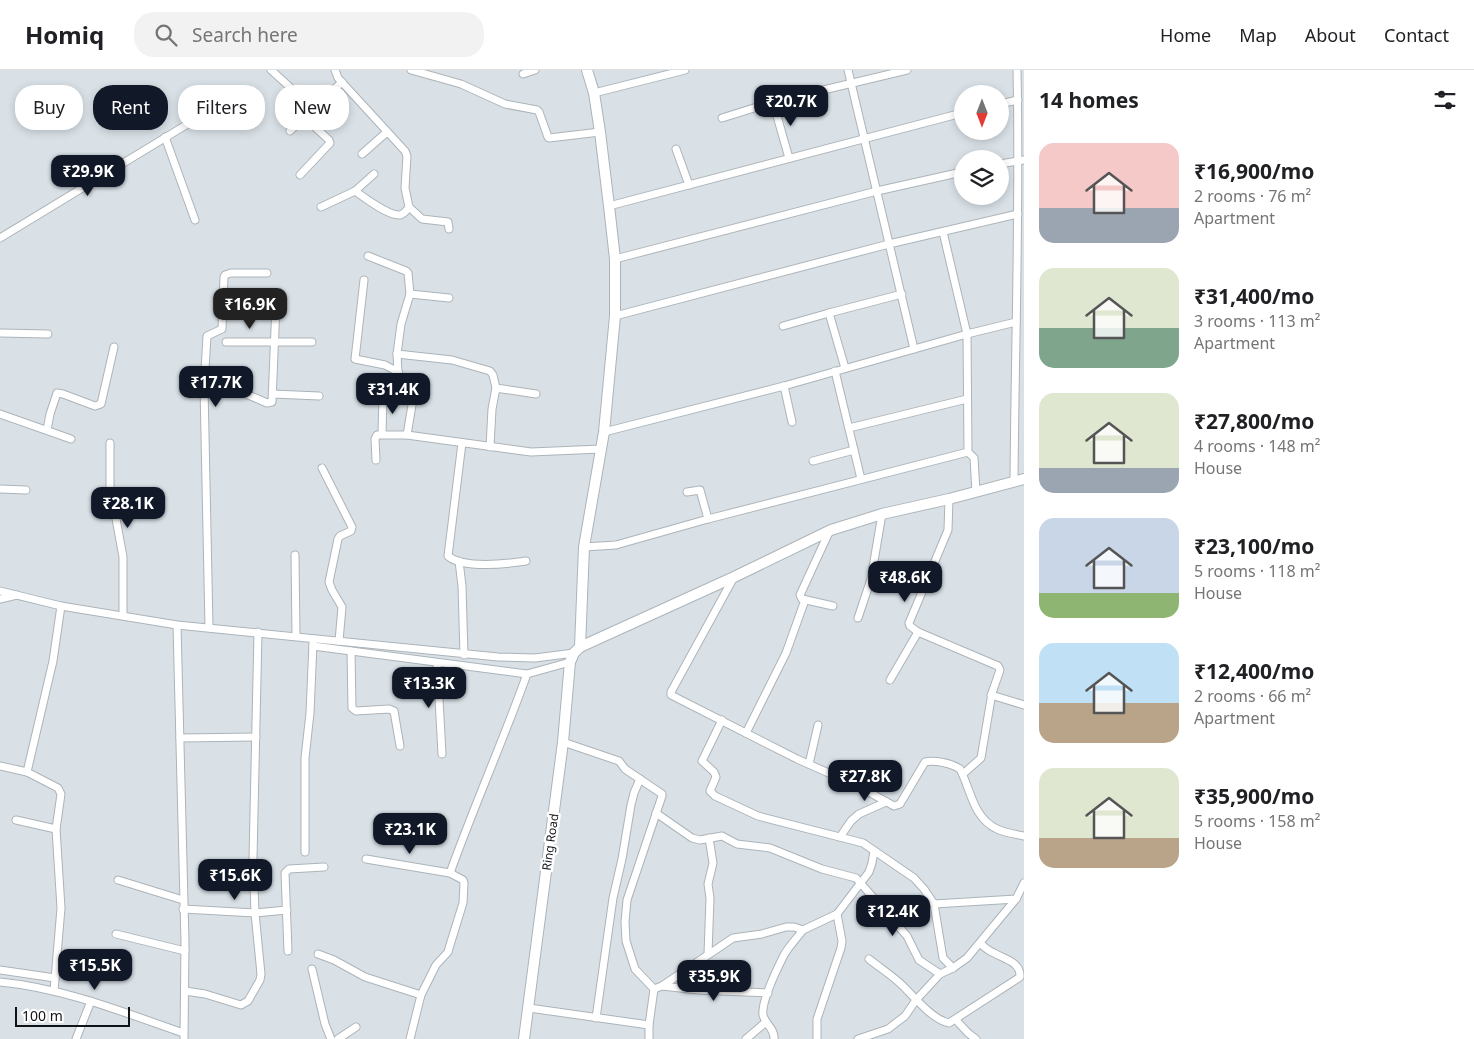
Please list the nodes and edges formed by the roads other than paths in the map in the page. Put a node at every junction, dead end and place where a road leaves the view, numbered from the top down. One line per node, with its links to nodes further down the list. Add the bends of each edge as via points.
1 (270, 70): 13 (street)
2 (335, 70): 11 (street)
3 (411, 70): 24 (street, via 461,84 505,104 537,110 550,138)
4 (535, 70): 10 (street)
5 (588, 70): 15 (street, Ring Road)
6 (684, 70): 15 (street)
7 (848, 70): 12 (street)
8 (907, 70): 12 (street)
9 (1019, 72): 16 (street)
10 (523, 74)
11 (342, 82): 14 (street); 23 (street)
12 (850, 83): 17 (street); 26 (street)
13 (287, 85)
14 (339, 85)
15 (594, 94): 24 (street, Ring Road)
16 (1018, 100): 18 (street); 30 (street)
17 (772, 102): 20 (street); 29 (street)
18 (1009, 102)
19 (954, 115): 26 (street)
20 (722, 118)
21 (178, 130): 25 (street)
22 (318, 130): 33 (street, via 330,142 329,145)
23 (387, 132): 28 (street); 38 (street, via 406,154 405,188)
24 (600, 132): 37 (street, Ring Road)
25 (166, 137): 41 (street); 44 (street)
26 (865, 138): 29 (street); 36 (street)
27 (676, 149): 34 (street)
28 (362, 154)
29 (789, 158): 34 (street)
30 (1021, 160): 40 (street)
31 (374, 174): 35 (street)
32 (954, 174): 36 (street)
33 (300, 175)
34 (689, 185): 37 (street)
35 (355, 191): 38 (street, via 379,208 399,215); 39 (street)
36 (877, 191): 45 (street); 47 (street)
37 (609, 206): 47 (street, Ring Road)
38 (409, 207): 42 (street, via 422,219 448,222)
39 (321, 208)
40 (1018, 214): 43 (street); 53 (street)
41 (195, 220)
42 (450, 230)
43 (943, 232): 45 (street); 61 (street)
44 (0, 238)
45 (889, 244): 51 (street); 56 (street)
46 (368, 256): 50 (street, via 407,272)
47 (615, 259): 56 (street, Ring Road)
48 (267, 273): 72 (street, via 225,275 222,329 207,336)
49 (364, 280): 69 (street, via 355,359 385,365)
50 (410, 294): 52 (street); 67 (street, via 400,324)
51 (902, 294): 55 (street); 66 (street)
52 (449, 298)
53 (1020, 298): 57 (street)
54 (258, 303): 63 (street, via 276,306)
55 (829, 313): 58 (street); 68 (street)
56 (615, 316): 83 (street, Ring Road)
57 (1016, 322): 61 (street); 97 (street)
58 (783, 326)
59 (0, 333): 60 (street)
60 (48, 334)
61 (967, 334): 66 (street); 78 (street)
62 (226, 342): 63 (street)
63 (274, 342): 64 (street); 74 (street)
64 (312, 342)
65 (114, 347): 82 (street, via 101,404 95,406 57,394)
66 (914, 349): 68 (street)
67 (397, 354): 69 (street); 73 (street, via 452,360 490,371)
68 (845, 368): 70 (street)
69 (398, 372): 85 (street, via 401,382 414,393)
70 (835, 372): 71 (street); 81 (street)
71 (784, 386): 80 (street); 83 (street)
72 (204, 387): 74 (street, via 237,389 267,402 272,402); 120 (street)
73 (496, 388): 75 (street); 89 (street)
74 (273, 394): 77 (street)
75 (536, 394)
76 (383, 395): 84 (street)
77 (319, 396)
78 (967, 400): 81 (street); 92 (street)
79 (0, 414): 82 (street)
80 (792, 422)
81 (849, 428): 91 (street)
82 (47, 430): 86 (street)
83 (604, 432): 90 (street, Ring Road)
84 (382, 434): 85 (street); 93 (street, via 377,434 375,439)
85 (407, 435): 88 (street)
86 (71, 439)
87 (110, 443): 117 (street, via 110,486 123,557)
88 (462, 443): 89 (street); 108 (street, via 448,553)
89 (490, 447): 90 (street, via 531,452)
90 (601, 449): 106 (street, Ring Road)
91 (854, 450): 94 (street); 96 (street)
92 (968, 452): 96 (street); 101 (street, via 974,458)
93 (376, 460)
94 (813, 461)
95 (322, 468): 124 (street, via 352,527 338,539 330,579 330,586 342,607)
96 (860, 479): 104 (street)
97 (1019, 480): 101 (street)
98 (0, 489): 99 (street)
99 (26, 490)
100 (687, 492): 104 (street, via 700,490)
101 (976, 492): 102 (street)
102 (949, 499): 103 (street); 122 (street, via 948,530 909,622)
103 (882, 514): 105 (street); 118 (street, via 871,579)
104 (708, 519): 106 (street, via 616,545)
105 (831, 530): 110 (street); 114 (street, via 800,595)
106 (584, 547): 127 (street, Ring Road)
107 (295, 555): 123 (street)
108 (459, 561): 109 (street, via 496,565); 128 (street)
109 (526, 562)
110 (734, 577): 127 (street); 134 (street, via 671,692 674,698)
111 (0, 591): 112 (street)
112 (18, 595): 113 (street); 115 (street)
113 (0, 599)
114 (805, 600): 116 (street); 136 (street, via 786,653)
115 (61, 606): 117 (street); 144 (street, via 53,662)
116 (833, 606)
117 (123, 615): 119 (street)
118 (858, 618)
119 (178, 625): 120 (street); 138 (street)
120 (209, 627): 121 (street)
121 (258, 632): 123 (street); 137 (street)
122 (918, 632): 131 (street); 132 (street, via 998,666 1000,670)
123 (296, 636): 125 (street)
124 (339, 641): 125 (street); 128 (street)
125 (313, 642): 126 (street); 155 (street, via 305,758)
126 (351, 651): 129 (street); 140 (street, via 352,708 356,711 394,711)
127 (575, 654): 128 (street, via 535,658); 130 (street); 139 (street, Ring Road)
128 (464, 655)
129 (437, 663): 130 (street); 141 (street)
130 (527, 674): 158 (street)
131 (890, 680)
132 (991, 695): 133 (street); 145 (street, via 981,758)
133 (1024, 705)
134 (722, 720): 136 (street); 152 (street, via 702,761 716,777 712,794 758,816)
135 (818, 726): 142 (street)
136 (746, 733): 142 (street)
137 (256, 737): 138 (street); 167 (street)
138 (180, 738): 163 (street)
139 (563, 742): 146 (street, via 619,761); 191 (street, Ring Road)
140 (400, 746)
141 (442, 754)
142 (809, 764): 147 (street)
143 (0, 766): 144 (street)
144 (27, 772): 150 (street, via 59,789 62,798)
145 (963, 774): 147 (street, via 955,766 925,762 900,804 896,806); 151 (street, via 984,822 999,830)
146 (640, 778): 148 (street, via 662,794); 192 (street, via 631,805 613,898)
147 (886, 802): 152 (street, via 859,814)
148 (656, 813): 153 (street, via 692,838); 184 (street, via 627,900 625,922 626,941 635,969)
149 (16, 820): 150 (street)
150 (56, 829): 181 (street, via 61,908)
151 (1024, 836)
152 (840, 837): 154 (street, via 863,843)
153 (709, 838): 160 (street, via 722,836 736,844 770,848); 175 (street, via 713,863 708,884)
154 (874, 851): 160 (street, via 869,872); 164 (street, via 914,878)
155 (305, 852)
156 (366, 859): 158 (street)
157 (324, 868): 166 (street, via 286,870)
158 (450, 873): 188 (street, via 463,880 464,902 448,952 436,965)
159 (118, 880): 163 (street)
160 (860, 882): 168 (street); 180 (street, via 907,936 919,960)
161 (1024, 883): 162 (street)
162 (1016, 899): 164 (street); 171 (street)
163 (183, 900): 165 (street)
164 (934, 904): 177 (street, via 944,958)
165 (183, 909): 167 (street); 172 (street)
166 (287, 910): 167 (street); 173 (street)
167 (255, 913): 186 (street, via 261,974 248,1001 238,1005)
168 (837, 914): 169 (street); 206 (street, via 841,948 817,1018)
169 (803, 930): 175 (street, via 786,927 738,937); 187 (street, via 784,955)
170 (116, 934): 172 (street)
171 (980, 943): 177 (street); 193 (street, via 1012,962 1020,976)
172 (185, 951): 186 (street)
173 (288, 951)
174 (318, 954): 188 (street, via 365,977)
175 (708, 954): 183 (street)
176 (869, 959): 189 (street)
177 (953, 968): 180 (street)
178 (312, 969): 199 (street)
179 (0, 970): 181 (street)
180 (940, 974): 189 (street)
181 (55, 978): 185 (street)
182 (0, 982): 185 (street)
183 (662, 986): 184 (street); 187 (street)
184 (654, 989): 195 (street)
185 (54, 991): 190 (street)
186 (185, 991): 197 (street)
187 (768, 993): 194 (street, via 763,1009)
188 (421, 995): 201 (street)
189 (916, 1000): 193 (street, via 943,1022); 207 (street, via 893,1026)
190 (91, 1001): 197 (street); 198 (street)
191 (529, 1008): 192 (street); 202 (street, Ring Road)
192 (596, 1018): 195 (street)
193 (956, 1020): 208 (street)
194 (766, 1022): 204 (street); 205 (street)
195 (649, 1025): 203 (street)
196 (356, 1027): 200 (street)
197 (184, 1036)
198 (76, 1039)
199 (331, 1039)
200 (338, 1039)
201 (410, 1039)
202 (524, 1039)
203 (649, 1039)
204 (746, 1039)
205 (774, 1039)
206 (817, 1039)
207 (858, 1039)
208 (976, 1039)

